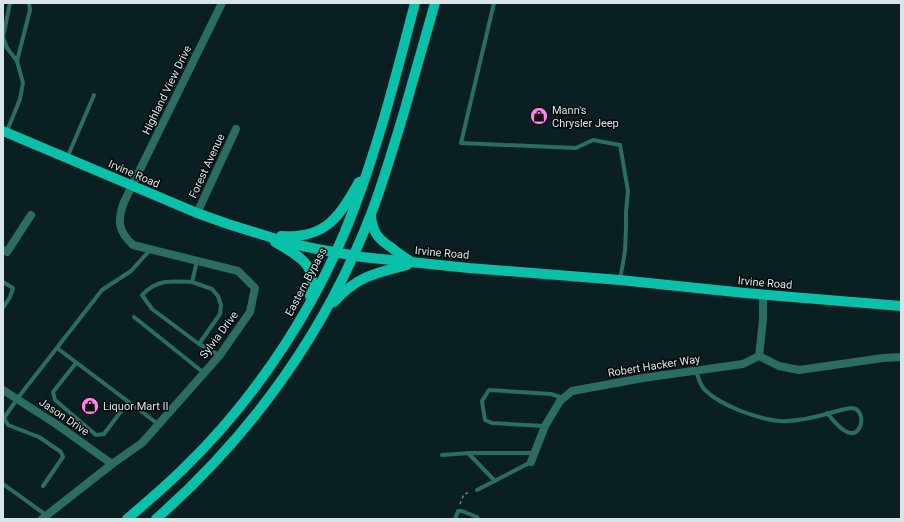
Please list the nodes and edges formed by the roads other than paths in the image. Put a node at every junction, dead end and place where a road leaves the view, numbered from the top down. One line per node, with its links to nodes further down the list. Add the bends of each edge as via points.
1 (10, 3): 7 (lane, via 3,37 7,48)
2 (29, 3): 7 (lane, via 30,10)
3 (222, 3): 13 (street, Highland View Drive)
4 (415, 3): 12 (main road, Eastern Bypass)
5 (436, 3): 15 (main road)
6 (494, 3): 24 (lane, via 460,143 576,148 593,140 620,145 628,191 625,251)
7 (17, 61): 10 (lane, via 23,83 20,99)
8 (94, 95): 11 (lane)
9 (236, 129): 14 (street, Forest Avenue)
10 (5, 132): 11 (main road, Irvine Road)
11 (67, 158): 13 (main road, Irvine Road)
12 (371, 161): 17 (main road, via 343,208 328,225 299,236); 20 (main road, Eastern Bypass)
13 (132, 186): 14 (main road, Irvine Road); 19 (street, Sylvia Drive, via 120,214 120,225 125,238 133,245)
14 (197, 213): 17 (main road, Irvine Road)
15 (371, 214): 21 (main road); 23 (main road, via 375,232 380,240)
16 (31, 215): 18 (street, via 6,252)
17 (263, 235): 20 (main road, Irvine Road); 30 (main road, via 307,264 311,271 312,290)
18 (3, 250)
19 (150, 250): 22 (street, Sylvia Drive); 34 (lane, via 131,271 102,290)
20 (336, 253): 21 (main road, Irvine Road); 30 (main road, Eastern Bypass)
21 (354, 256): 23 (main road, Irvine Road); 31 (main road)
22 (197, 261): 26 (lane); 35 (street, Sylvia Drive, via 238,271 255,288 250,312)
23 (414, 263): 24 (main road, Irvine Road); 31 (main road, via 358,281)
24 (620, 280): 27 (main road, Irvine Road)
25 (3, 282): 29 (lane, via 13,288)
26 (192, 282): 33 (lane, via 212,290 218,296 221,305 220,314); 33 (lane, via 172,281 156,284 142,295 152,309)
27 (763, 295): 28 (main road, Irvine Road); 36 (street)
28 (901, 306)
29 (3, 308)
30 (306, 310): 58 (main road, Eastern Bypass, via 254,389 228,420 186,466)
31 (325, 312): 59 (main road, via 287,373 253,419 199,479)
32 (134, 317): 40 (lane)
33 (198, 344): 35 (lane)
34 (56, 348): 38 (lane); 43 (lane)
35 (220, 355): 40 (street, Sylvia Drive)
36 (759, 356): 37 (street, via 779,366 799,370); 39 (street, Robert Hacker Way, via 743,364)
37 (901, 357)
38 (76, 363): 44 (lane); 44 (lane, via 53,392 55,400 96,435 104,434)
39 (696, 371): 42 (street, Robert Hacker Way, via 572,391); 45 (lane, via 704,389 716,399 758,417 782,421)
40 (204, 373): 46 (street, Sylvia Drive)
41 (3, 390): 43 (street, Jason Drive)
42 (564, 398): 47 (street, Robert Hacker Way); 47 (lane, via 551,394 489,390 482,401 485,420 492,423)
43 (17, 399): 52 (street, Jason Drive); 55 (lane, via 4,418 8,425 39,437 61,452 63,457)
44 (128, 402): 46 (lane)
45 (827, 414): 45 (lane, via 854,408 861,415 862,423 852,434 838,426)
46 (158, 424): 52 (street, Sylvia Drive, via 142,443)
47 (545, 426): 48 (street, Robert Hacker Way)
48 (535, 452): 49 (lane); 51 (street, Robert Hacker Way)
49 (468, 453): 50 (lane); 53 (lane)
50 (442, 455)
51 (532, 462): 53 (lane)
52 (112, 464): 57 (street, Sylvia Drive)
53 (495, 481): 56 (lane)
54 (3, 484): 57 (lane)
55 (43, 486)
56 (477, 490)
57 (44, 517)
58 (127, 519)
59 (156, 519)
60 (455, 519): 61 (lane, via 458,511)
61 (478, 519)

